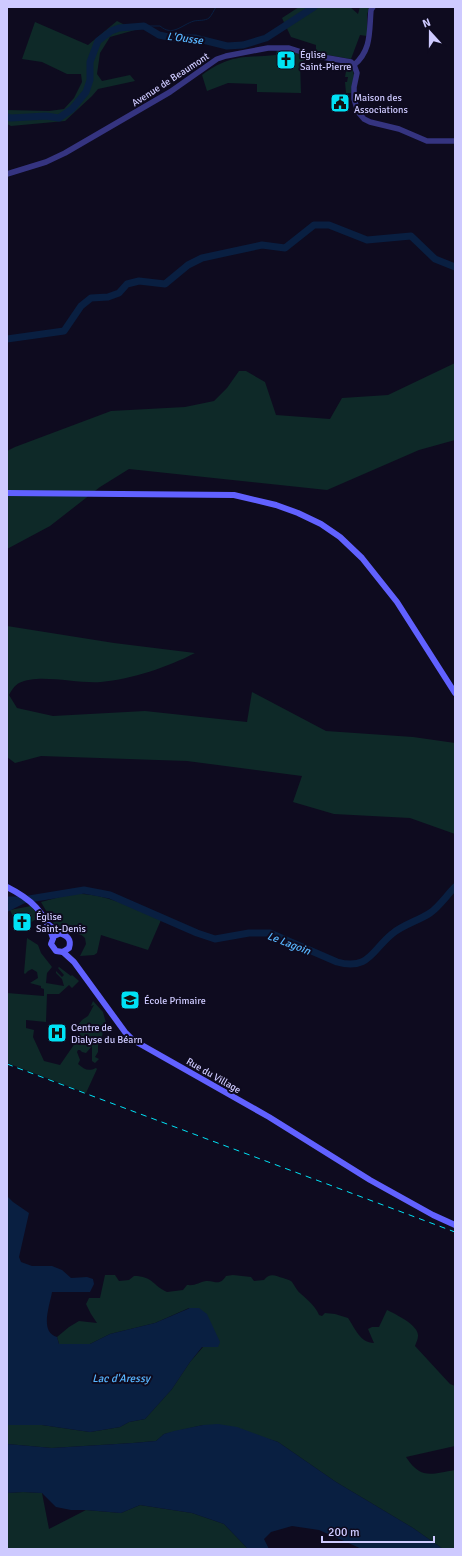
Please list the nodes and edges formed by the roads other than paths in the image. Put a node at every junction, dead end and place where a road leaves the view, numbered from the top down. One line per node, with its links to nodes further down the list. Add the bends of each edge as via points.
1 (373, 7): 2 (street, via 370,39 360,60)
2 (354, 65): 3 (street, via 357,73 354,99 358,112 364,119 399,129 427,141); 4 (street, Avenue de Beaumont, via 289,48 268,48 226,56 217,59 170,92 65,153)
3 (455, 142)
4 (7, 174)
5 (7, 494): 6 (main road, via 254,499 298,513 321,524 340,537)
6 (378, 576): 7 (main road); 8 (main road)
7 (455, 693)
8 (455, 699)
9 (7, 887): 10 (main road, via 33,903)
10 (49, 925): 11 (main road); 12 (main road)
11 (61, 933): 12 (main road); 13 (main road, via 70,939)
12 (53, 938): 14 (main road, via 52,947)
13 (69, 948): 14 (main road); 15 (main road, Rue du Village)
14 (63, 952): 15 (main road, Rue du Village)
15 (74, 962): 16 (main road, Rue du Village, via 133,1040 269,1117 370,1180)
16 (455, 1225)

